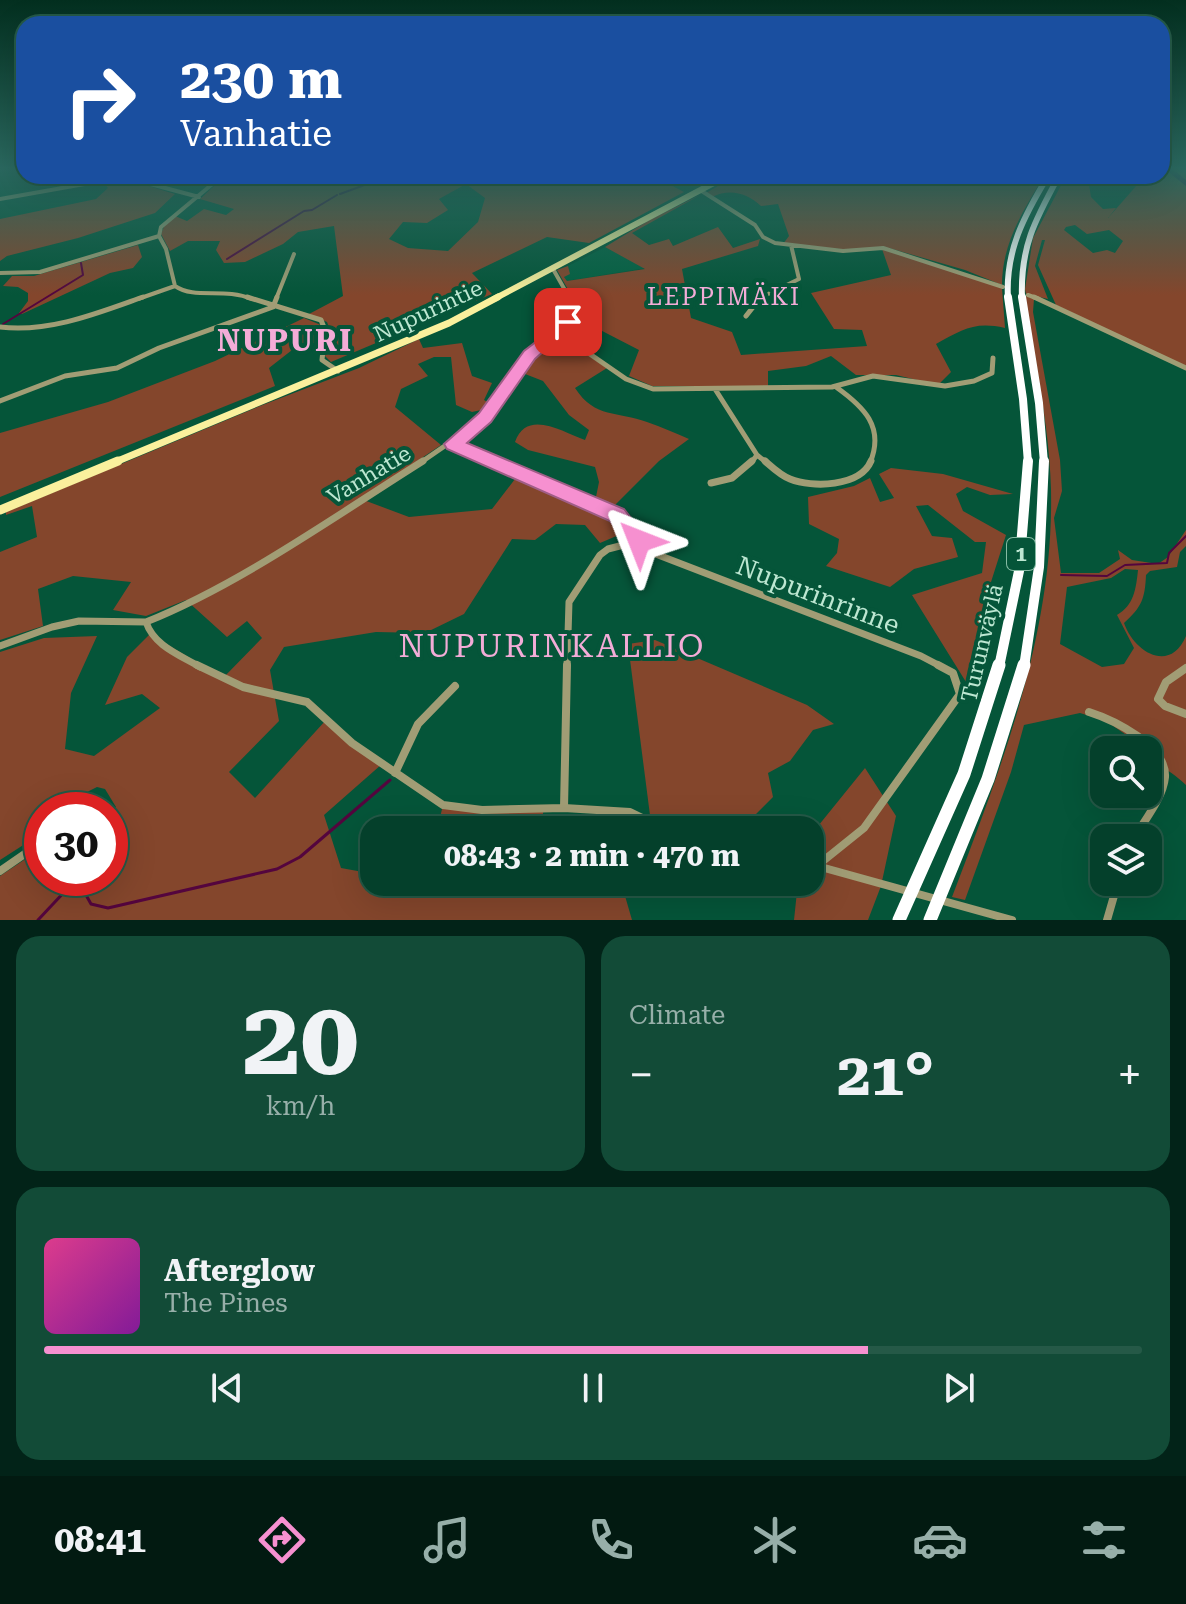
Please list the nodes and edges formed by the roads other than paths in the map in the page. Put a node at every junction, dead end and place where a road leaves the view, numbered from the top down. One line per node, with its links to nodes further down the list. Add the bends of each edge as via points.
1 (182, 210): 6 (street, via 165,223)
2 (663, 210): 9 (main road, Nupurintie)
3 (731, 210): 7 (street, via 755,225 766,240)
4 (1029, 210): 44 (highway, Turunväylä / 1, via 1008,273 1028,463 1011,625 968,766)
5 (1042, 210): 45 (highway, Turunväylä / 1, via 1031,231 1022,275 1044,465 1030,632 1018,691 991,771)
6 (159, 236): 10 (street, via 40,272); 11 (street)
7 (791, 245): 12 (street, via 843,251 883,248); 15 (street, via 799,279 766,291)
8 (294, 254): 14 (street)
9 (553, 269): 17 (street, via 571,303 570,317); 20 (main road, Nupurintie, via 449,323)
10 (0, 273)
11 (175, 286): 14 (street, via 185,293 235,292); 16 (street, via 48,326)
12 (1003, 287)
13 (1028, 295): 19 (street)
14 (273, 307): 20 (street, via 324,323 320,354); 23 (street, via 117,368 65,376)
15 (746, 316)
16 (0, 327)
17 (558, 332): 22 (street, via 642,387); 24 (street, Vanhatie, via 530,355 485,418)
18 (993, 358): 21 (street, via 992,373 952,387 876,376)
19 (1186, 368)
20 (338, 371): 27 (main road, Nupurintie)
21 (836, 387): 22 (street); 25 (street, via 856,401 877,429 878,443 868,468 848,479 802,483 778,473)
22 (715, 389): 25 (street)
23 (0, 401)
24 (453, 444): 28 (street, Nupurinrinne, via 617,515); 29 (street, Vanhatie, via 202,595)
25 (757, 455): 26 (street, via 737,478)
26 (711, 483)
27 (0, 510)
28 (639, 541): 36 (street, via 600,555 569,602); 40 (street, Nupurinrinne, via 653,553 953,673 960,694 864,828)
29 (146, 622): 30 (street, via 79,621); 35 (street, via 157,640 204,669 243,687 307,702)
30 (0, 646)
31 (1186, 668): 34 (street, via 1166,682 1158,699)
32 (455, 686): 35 (street, via 418,724)
33 (1089, 712): 38 (street, via 1132,731 1164,765 1165,779)
34 (1186, 714)
35 (395, 773): 36 (street, via 443,805 459,809)
36 (564, 808): 37 (street)
37 (638, 816)
38 (1141, 824)
39 (24, 854): 42 (street)
40 (824, 857)
41 (824, 867): 46 (street)
42 (0, 871)
43 (1114, 896): 47 (street)
44 (899, 920)
45 (930, 920)
46 (1012, 920)
47 (1107, 920)

